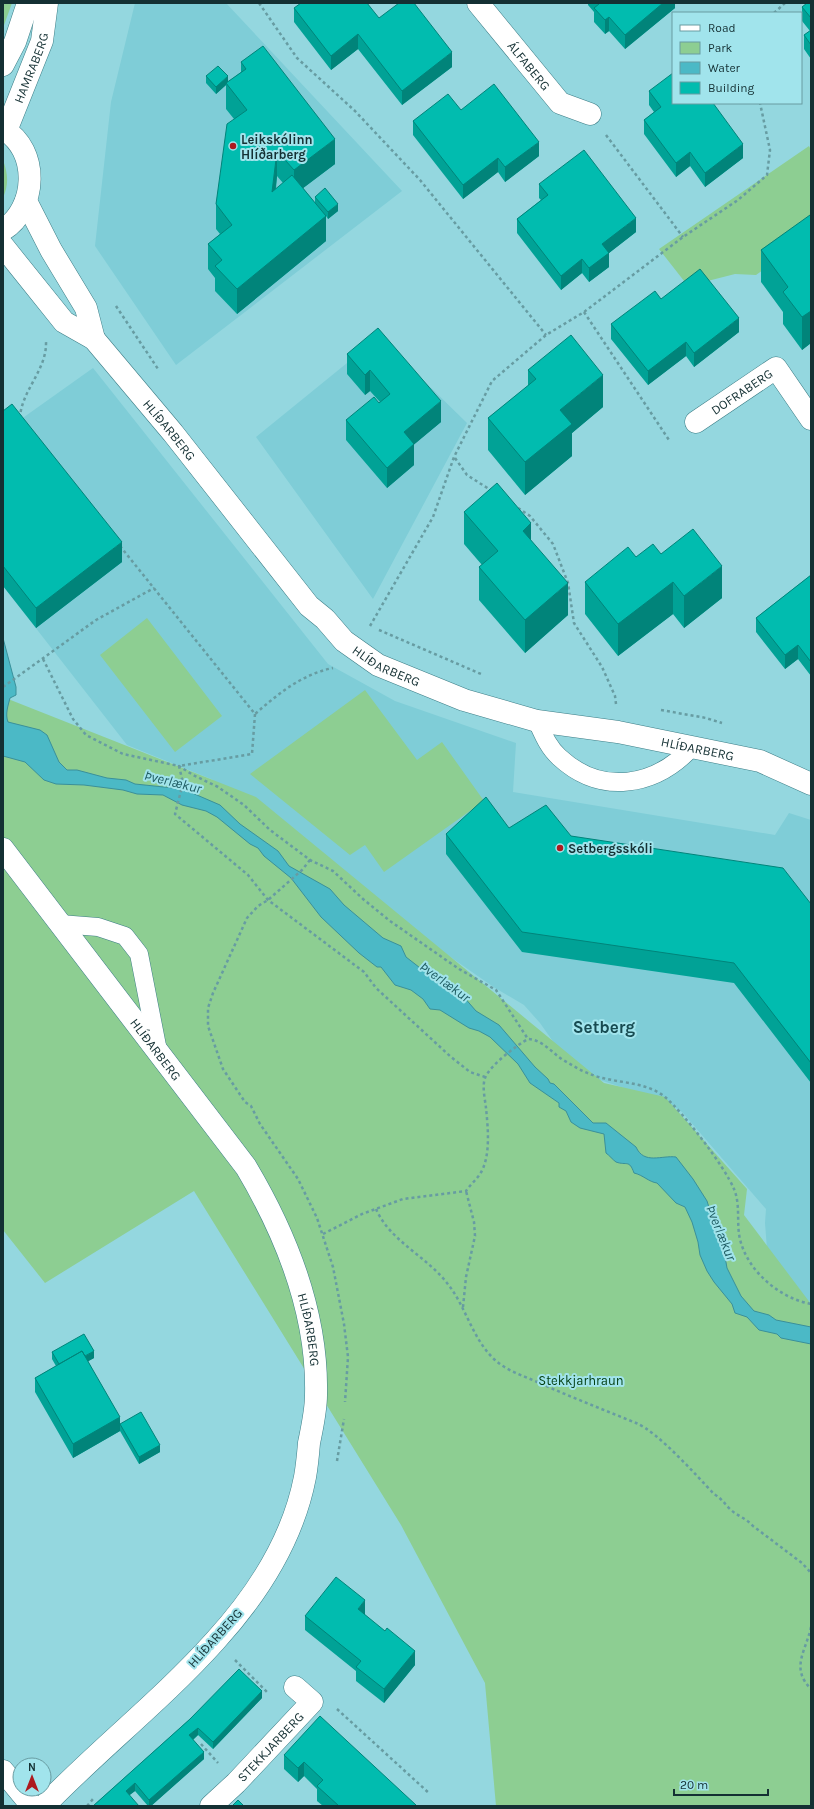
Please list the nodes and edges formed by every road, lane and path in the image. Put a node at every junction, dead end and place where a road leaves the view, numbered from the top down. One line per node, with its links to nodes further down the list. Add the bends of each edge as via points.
1 (28, 3): 7 (street, HAMRABERG, via 15,42)
2 (47, 3): 10 (street, HAMRABERG, via 42,41)
3 (259, 3): 17 (path, via 297,58 355,111 420,180)
4 (478, 3): 9 (street, ÁLFABERG, via 560,103)
5 (785, 3): 6 (path)
6 (775, 12)
7 (3, 65)
8 (760, 104): 13 (path, via 770,150 767,175 738,200)
9 (590, 114): 13 (path)
10 (4, 130): 11 (street, via 19,145 28,163 30,182)
11 (26, 202): 12 (street, via 19,216); 19 (street, HLÍÐARBERG, via 86,308)
12 (3, 230)
13 (682, 237): 16 (path)
14 (3, 246): 19 (street, HLÍÐARBERG, via 64,322)
15 (112, 301): 20 (path)
16 (584, 312): 17 (path); 24 (path)
17 (546, 335): 25 (path, via 492,381)
18 (46, 336): 21 (path, via 45,354 21,408)
19 (94, 339): 33 (street, HLÍÐARBERG, via 173,433 309,606 344,640)
20 (161, 373)
21 (20, 420)
22 (811, 420): 23 (street, DOFRABERG, via 776,368)
23 (696, 422)
24 (668, 440)
25 (454, 457): 26 (path, via 467,475); 31 (path, via 433,517)
26 (498, 495)
27 (517, 507): 38 (path, via 530,516 553,544 568,583 574,623 602,667)
28 (119, 544): 29 (path)
29 (154, 588): 32 (path, via 96,620); 41 (path)
30 (364, 621): 31 (path)
31 (370, 626): 33 (path); 35 (path)
32 (43, 659): 36 (path); 46 (path, via 73,719 86,734 123,754)
33 (378, 665): 42 (street, HLÍÐARBERG, via 464,700)
34 (339, 667): 41 (path, via 321,670 293,684)
35 (486, 676)
36 (3, 687)
37 (608, 702): 38 (path)
38 (616, 703): 39 (path); 44 (path)
39 (623, 704)
40 (653, 709): 43 (path, via 706,718)
41 (255, 714): 46 (path, via 252,754)
42 (537, 721): 44 (street, HLÍÐARBERG); 45 (lane, via 545,740 558,757 594,778 614,782 632,782 649,778 680,760)
43 (727, 725)
44 (618, 732): 45 (street, HLÍÐARBERG)
45 (692, 747): 47 (street, HLÍÐARBERG, via 760,761)
46 (179, 766): 49 (path, via 218,786); 50 (path, via 183,783 175,814 248,875)
47 (811, 784)
48 (3, 849): 51 (street, HLÍÐARBERG)
49 (310, 860): 50 (path); 52 (path, via 332,871 363,899 432,951 496,990)
50 (268, 900): 54 (path, via 364,972 376,988 451,1057 470,1072); 57 (path, via 246,918 213,993 208,1008 208,1026 223,1069 245,1102 251,1106 260,1124 298,1179)
51 (60, 924): 53 (street, HLÍÐARBERG); 53 (lane, via 98,927 125,936 139,954)
52 (528, 1039): 54 (path, via 518,1044); 58 (path, via 543,1043 562,1059 588,1074 603,1080 643,1085 665,1097 731,1182 736,1195 740,1235 744,1250 753,1265 784,1295)
53 (158, 1051): 76 (street, HLÍÐARBERG, via 246,1167 265,1200 300,1282 315,1356 316,1396 305,1477 285,1540 253,1595 216,1640 185,1672)
54 (485, 1078): 55 (path, via 486,1159 480,1174)
55 (466, 1191): 56 (path, via 403,1199); 59 (path, via 475,1236 466,1277)
56 (376, 1209): 57 (path); 59 (path, via 380,1220 394,1235 447,1283)
57 (323, 1234): 60 (path, via 344,1324 348,1357)
58 (811, 1304)
59 (463, 1308): 63 (path, via 485,1350 496,1361 520,1375 616,1414 648,1430 714,1494 726,1502 730,1509 747,1519)
60 (345, 1406)
61 (344, 1413): 62 (path)
62 (336, 1465)
63 (811, 1573)
64 (811, 1627): 69 (path, via 800,1661 800,1672 804,1682)
65 (240, 1655): 66 (path)
66 (235, 1660): 67 (path); 71 (path)
67 (230, 1665)
68 (295, 1687): 70 (street, STEKKJARBERG)
69 (811, 1689)
70 (312, 1702): 71 (street, STEKKJARBERG); 74 (path, via 334,1706)
71 (296, 1720): 78 (street, STEKKJARBERG)
72 (3, 1771): 75 (street)
73 (98, 1794): 77 (path)
74 (430, 1794)
75 (32, 1806)
76 (44, 1806)
77 (87, 1806)
78 (211, 1806)

